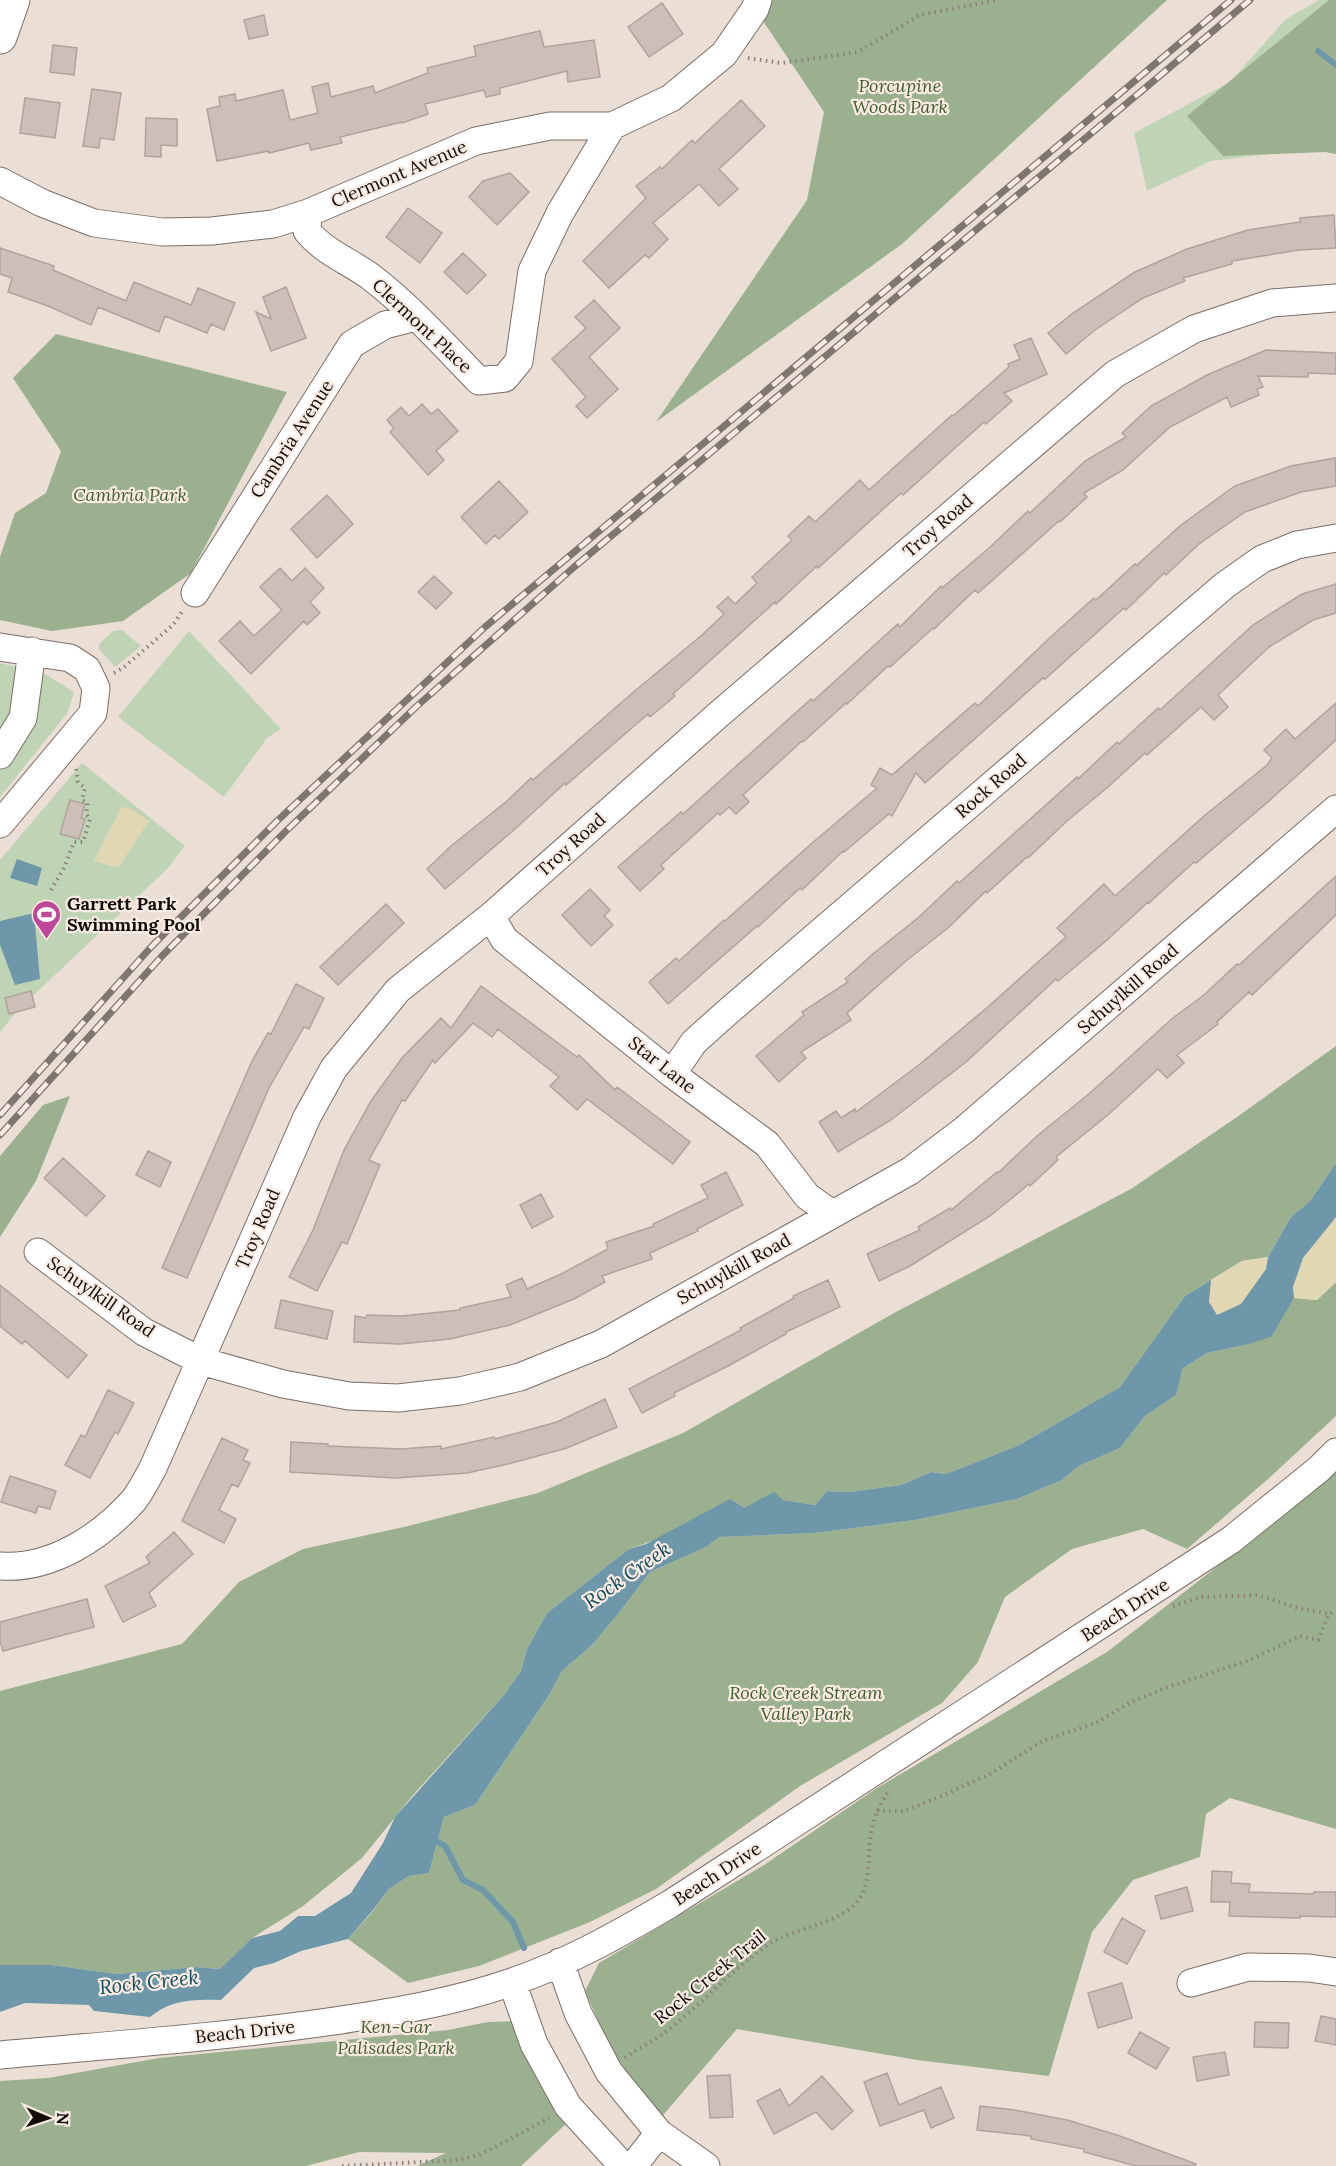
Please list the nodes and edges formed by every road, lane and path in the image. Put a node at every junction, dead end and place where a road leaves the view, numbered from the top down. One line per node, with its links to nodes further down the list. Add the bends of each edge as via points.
1 (13, 0): 4 (main road)
2 (758, 0): 5 (street, Clermont Avenue)
3 (997, 0): 5 (path, via 920,15 858,52 780,63)
4 (0, 37)
5 (724, 54): 6 (street, Clermont Avenue, via 671,98)
6 (612, 126): 8 (street, Clermont Avenue, via 550,126 476,141); 10 (street, Clermont Place, via 560,213 532,271 519,361 505,378 479,381)
7 (0, 181): 8 (street, Clermont Avenue, via 94,223 162,232 273,224)
8 (308, 213): 10 (street, Clermont Place, via 307,231 316,243 370,277)
9 (1336, 298): 21 (street, Troy Road, via 1272,303 1194,329 1115,374)
10 (416, 317): 12 (street, Cambria Avenue, via 385,326 352,344)
11 (1336, 538): 22 (street, Rock Road, via 1297,545 1262,560 1226,585 694,1042)
12 (195, 593): 15 (path, via 173,625)
13 (0, 647): 14 (street)
14 (32, 651): 15 (street, via 70,658); 16 (street, via 23,718)
15 (104, 681): 19 (street, via 93,713)
16 (0, 755)
17 (76, 762): 20 (path, via 78,782 86,788 82,800 88,803 86,814 90,819 83,842 74,842)
18 (1336, 809): 23 (street, Schuylkill Road, via 964,1130 910,1171)
19 (1, 820)
20 (51, 890)
21 (491, 916): 22 (street, Star Lane, via 504,939); 25 (street, Troy Road, via 398,990 334,1068 307,1117)
22 (672, 1074): 23 (street, Star Lane, via 767,1144 807,1196)
23 (832, 1214): 25 (street, Schuylkill Road, via 601,1344 520,1377 460,1391 398,1398 349,1396 283,1384)
24 (38, 1252): 25 (street, Schuylkill Road, via 144,1332)
25 (201, 1360): 27 (street, Troy Road, via 153,1468 135,1498 77,1548 44,1560)
26 (1336, 1452): 33 (street, Beach Drive, via 1221,1547 670,1904 597,1946)
27 (0, 1566)
28 (1171, 1607): 30 (path, via 1202,1597 1258,1595)
29 (1336, 1610): 30 (path)
30 (1329, 1614): 32 (path, via 1318,1640 1300,1636 1250,1660 1165,1688 1096,1723 1044,1740 990,1774 944,1795 904,1811)
31 (892, 1786): 32 (path, Rock Creek Trail)
32 (877, 1811): 38 (path, Rock Creek Trail, via 870,1834 867,1875 857,1901 847,1911 772,1942 660,2036 641,2045)
33 (560, 1962): 35 (street, Beach Drive); 38 (street, via 578,2013)
34 (1336, 1972): 36 (street, via 1248,1967)
35 (512, 1982): 37 (street, Beach Drive, via 394,2012 270,2030); 39 (street, via 534,2044)
36 (1191, 1983)
37 (0, 2055)
38 (609, 2072): 40 (street)
39 (568, 2106): 41 (path, via 479,2155 431,2163); 42 (street)
40 (659, 2133): 43 (street); 44 (street)
41 (342, 2166)
42 (623, 2166)
43 (633, 2166)
44 (706, 2166)

